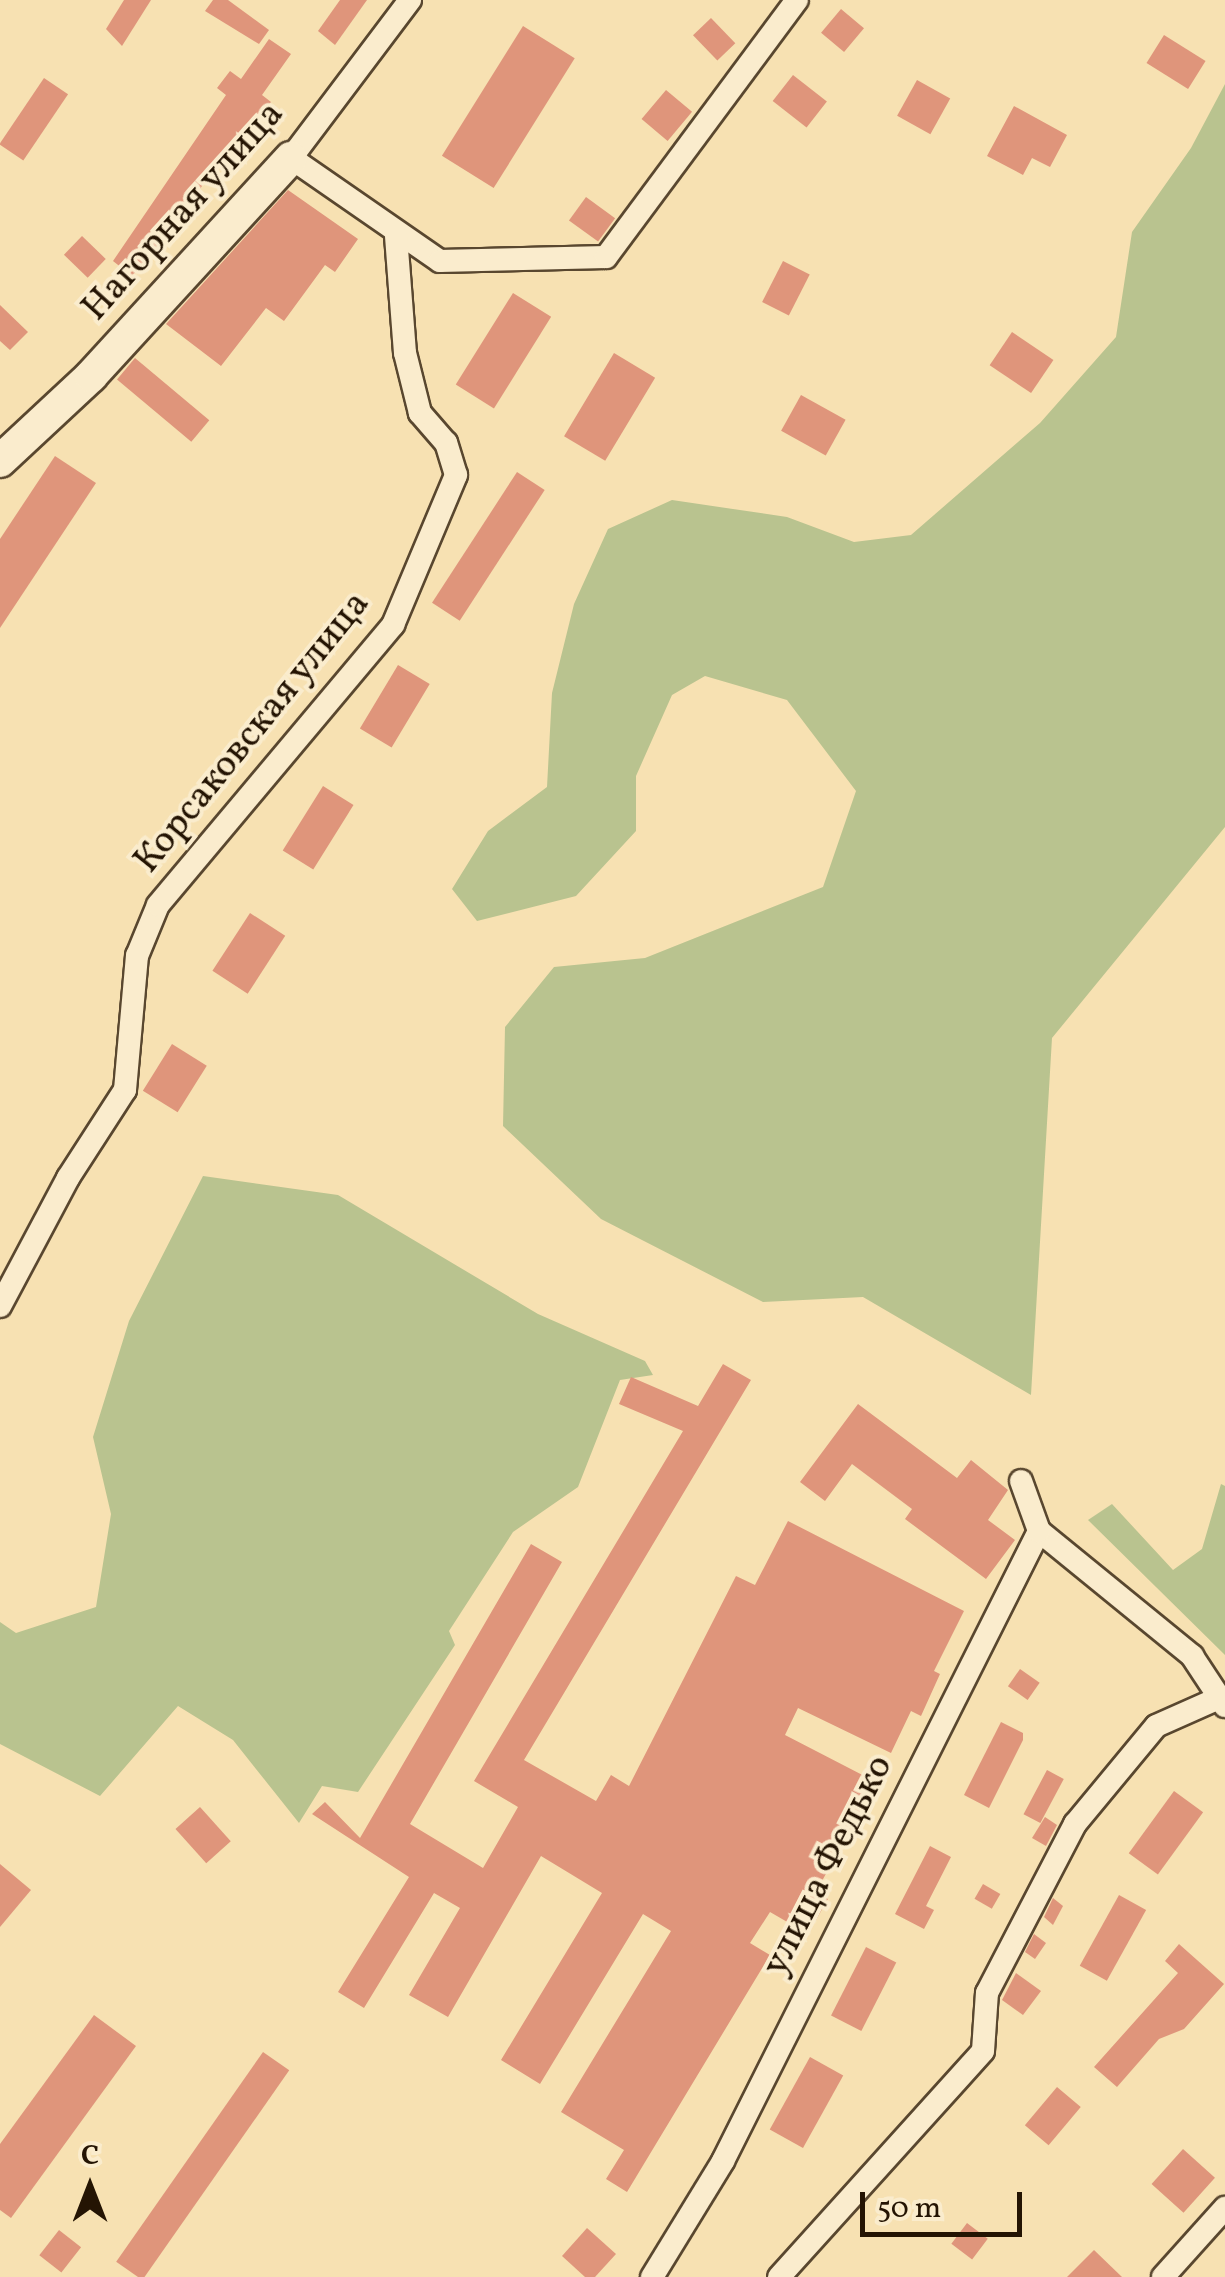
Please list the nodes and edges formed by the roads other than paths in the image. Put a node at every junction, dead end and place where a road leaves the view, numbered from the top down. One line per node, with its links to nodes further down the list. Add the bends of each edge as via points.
1 (410, 0): 3 (street, Нагорная улица)
2 (797, 0): 4 (street, via 606,257 440,260)
3 (290, 158): 4 (street); 5 (street, Нагорная улица, via 91,376)
4 (396, 236): 6 (street, Корсаковская улица, via 405,353 420,413 446,444 456,475 393,626 158,905 137,956 124,1090)
5 (0, 461)
6 (0, 1306)
7 (1021, 1481): 8 (street)
8 (1039, 1530): 9 (street, via 1192,1656); 11 (street, улица Федько, via 723,2161)
9 (1222, 1702): 12 (street, via 1156,1726 1076,1824 987,1992 982,2051)
10 (1225, 2208): 13 (street)
11 (652, 2277)
12 (779, 2277)
13 (1163, 2277)

